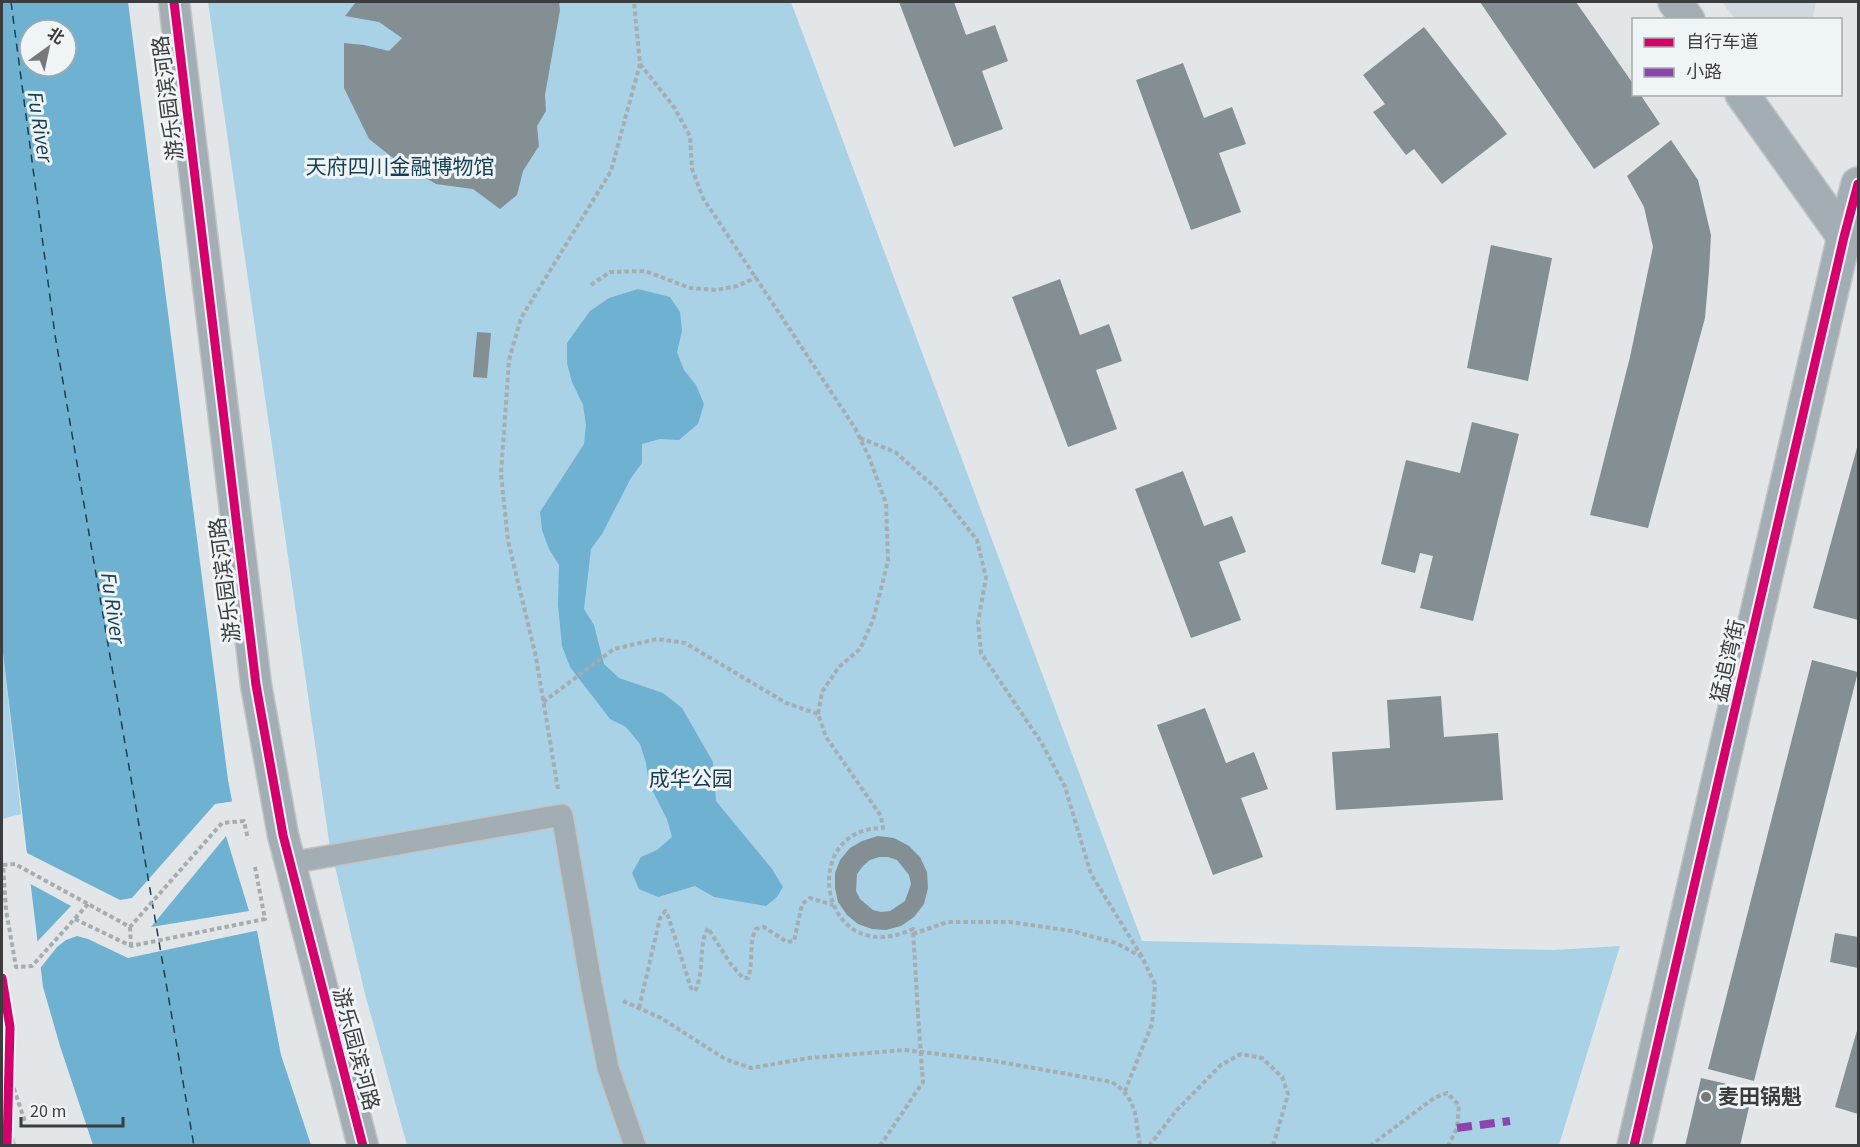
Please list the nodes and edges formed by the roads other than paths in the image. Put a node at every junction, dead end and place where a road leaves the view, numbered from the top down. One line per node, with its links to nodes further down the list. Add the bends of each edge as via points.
1 (174, 2): 7 (street, 游乐园滨河路, via 256,685)
2 (1675, 2): 3 (street)
3 (1687, 18)
4 (1744, 96): 6 (street)
5 (1858, 184): 6 (street, 猛追湾街)
6 (1851, 239): 12 (street, 猛追湾街)
7 (290, 863): 10 (street, 游乐园滨河路); 11 (lane, via 562,815 608,1068)
8 (2, 1138): 9 (lane)
9 (4, 1146)
10 (363, 1146)
11 (635, 1146)
12 (1634, 1146)

